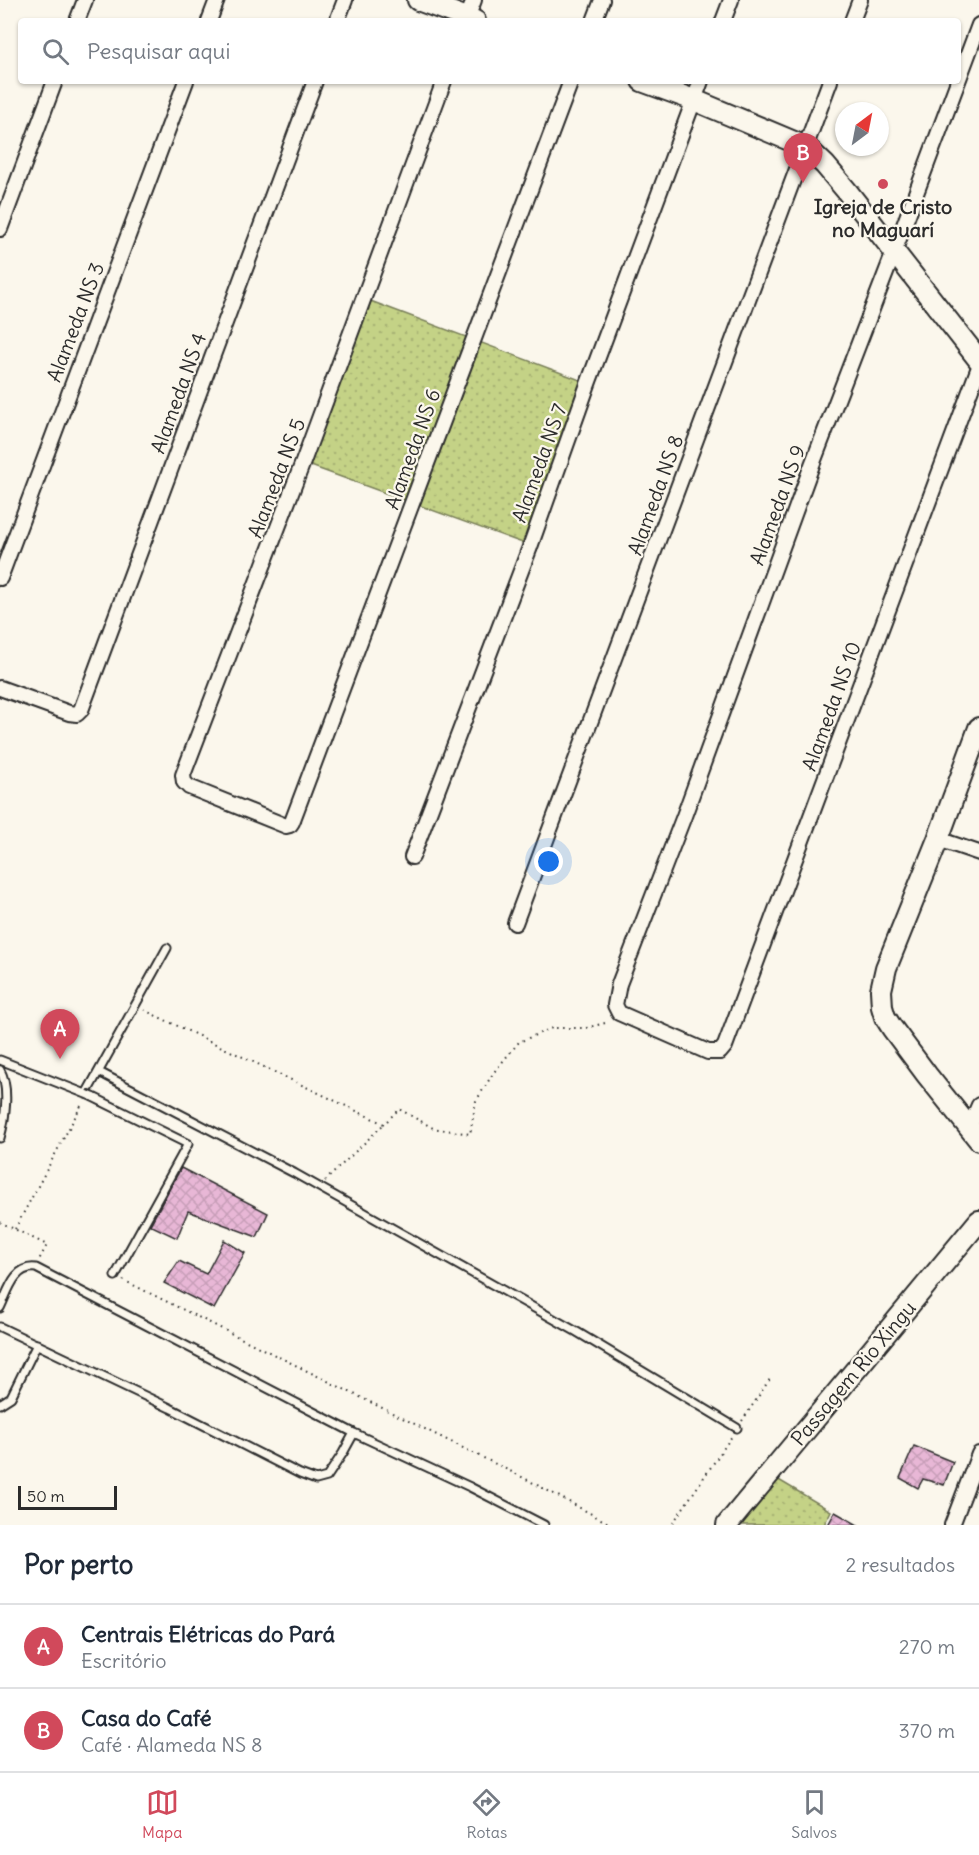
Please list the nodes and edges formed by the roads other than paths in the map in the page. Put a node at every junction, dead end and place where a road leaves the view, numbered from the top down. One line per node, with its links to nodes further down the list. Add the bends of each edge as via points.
1 (85, 0): 9 (street)
2 (217, 0): 10 (street)
3 (345, 0): 11 (street)
4 (418, 0): 8 (main road)
5 (602, 0): 12 (street)
6 (731, 0): 13 (street)
7 (860, 0): 14 (street)
8 (471, 15)
9 (78, 18)
10 (210, 18)
11 (338, 18)
12 (595, 18)
13 (724, 18)
14 (853, 18)
15 (979, 25): 16 (street, Alameda NS 9)
16 (961, 73)
17 (54, 84): 28 (street)
18 (185, 84): 32 (street, Alameda NS 3)
19 (314, 84): 33 (street, Alameda NS 4, via 81,710 74,714)
20 (443, 84): 35 (street, Alameda NS 5, via 183,775 189,787)
21 (571, 84): 35 (street, Alameda NS 6, via 292,822)
22 (650, 84): 26 (main road)
23 (700, 84): 26 (street, Alameda NS 7)
24 (829, 84): 27 (street, Alameda NS 8)
25 (957, 84): 29 (street, Alameda NS 9)
26 (694, 100): 27 (main road); 38 (street, Alameda NS 7)
27 (806, 147): 29 (main road, via 832,173); 39 (street, Alameda NS 8)
28 (0, 229)
29 (894, 252): 30 (main road); 41 (street, Alameda NS 9, via 615,1000 617,1011)
30 (979, 360)
31 (979, 367): 41 (street, Alameda NS 10, via 725,1046 714,1053)
32 (0, 578)
33 (0, 687)
34 (979, 728): 36 (main road)
35 (286, 826)
36 (938, 839): 37 (street); 47 (main road, via 882,978 882,1007 899,1038)
37 (979, 853)
38 (412, 857)
39 (515, 923)
40 (167, 948): 44 (lane)
41 (626, 1017)
42 (0, 1060): 45 (lane)
43 (0, 1070): 48 (lane, via 5,1119)
44 (97, 1075): 45 (lane); 55 (lane, via 318,1187 577,1332)
45 (89, 1096): 50 (lane, via 188,1144)
46 (979, 1105): 47 (street)
47 (974, 1134)
48 (0, 1138)
49 (979, 1221): 59 (main road, Passagem Rio Xingu)
50 (115, 1276)
51 (0, 1308): 56 (lane, via 19,1273 27,1267 36,1268)
52 (0, 1327): 53 (lane)
53 (37, 1344): 54 (lane, via 11,1397); 56 (lane, via 316,1480 327,1477)
54 (0, 1404)
55 (737, 1428)
56 (354, 1433): 58 (lane)
57 (979, 1454): 60 (street)
58 (544, 1525)
59 (727, 1525)
60 (952, 1525)

